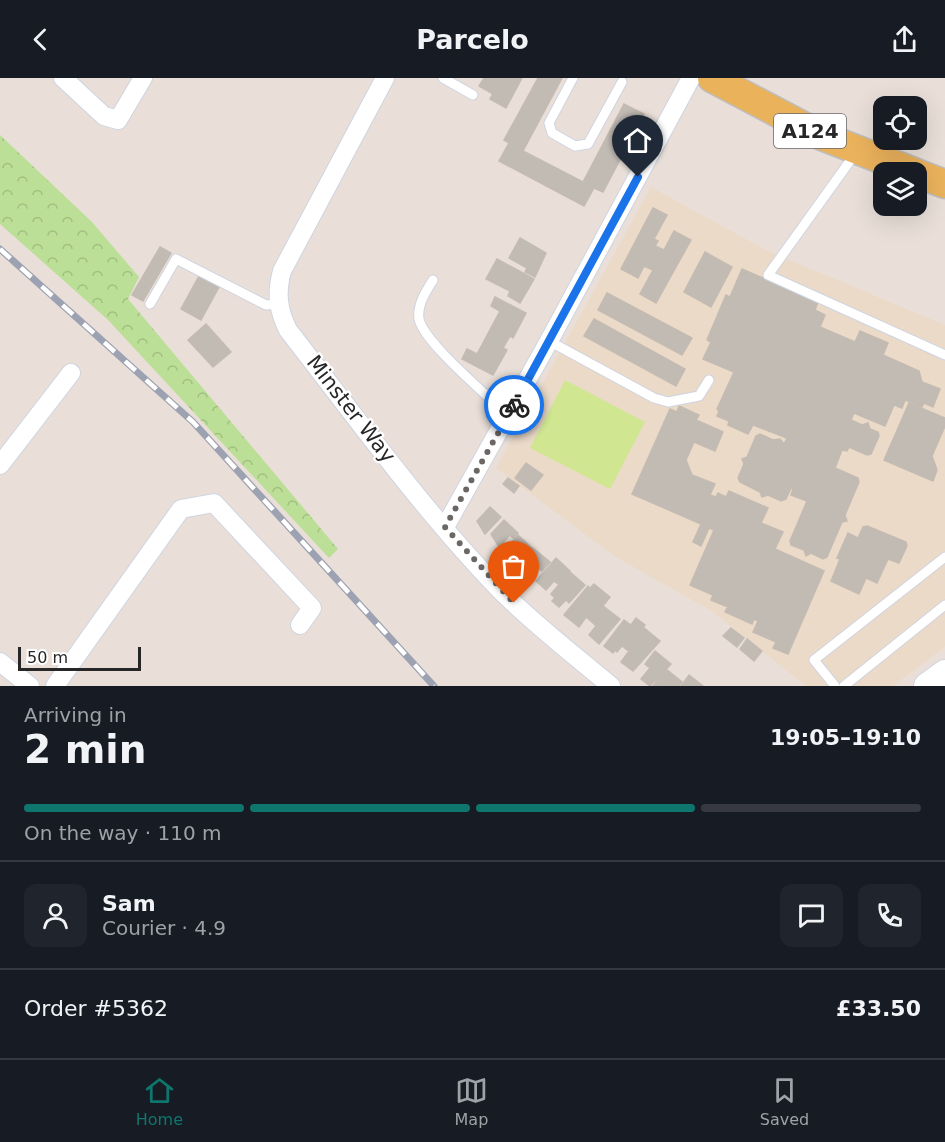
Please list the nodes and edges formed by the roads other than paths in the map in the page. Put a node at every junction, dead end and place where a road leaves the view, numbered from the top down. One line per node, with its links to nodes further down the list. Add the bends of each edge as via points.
1 (63, 78): 2 (street, via 104,116 118,120)
2 (143, 78)
3 (385, 78): 16 (street, Minster Way, via 282,271)
4 (443, 78): 9 (lane)
5 (573, 78): 8 (lane, via 549,123 552,132 575,146 588,144)
6 (691, 78): 17 (street)
7 (712, 78): 10 (main road, A124)
8 (620, 79)
9 (473, 95)
10 (857, 151): 11 (main road, A124); 18 (lane, via 768,275)
11 (886, 162)
12 (927, 177): 13 (main road, A124)
13 (945, 184)
14 (433, 280): 21 (lane, via 421,303 422,326 460,371)
15 (150, 304): 16 (lane, via 176,259 266,305)
16 (278, 304): 23 (street, Minster Way, via 288,330)
17 (549, 341): 20 (lane, via 668,402 699,396); 21 (street)
18 (945, 355)
19 (71, 372): 22 (street)
20 (709, 380)
21 (508, 416): 23 (street)
22 (0, 465)
23 (445, 527): 31 (street, Minster Way, via 501,590)
24 (945, 557): 32 (lane, via 814,660)
25 (945, 605): 33 (lane)
26 (300, 625): 30 (street, via 312,608 214,503 181,509)
27 (0, 662): 29 (street)
28 (945, 673): 34 (street)
29 (30, 686)
30 (55, 686)
31 (611, 686)
32 (835, 686)
33 (844, 686)
34 (927, 686)

